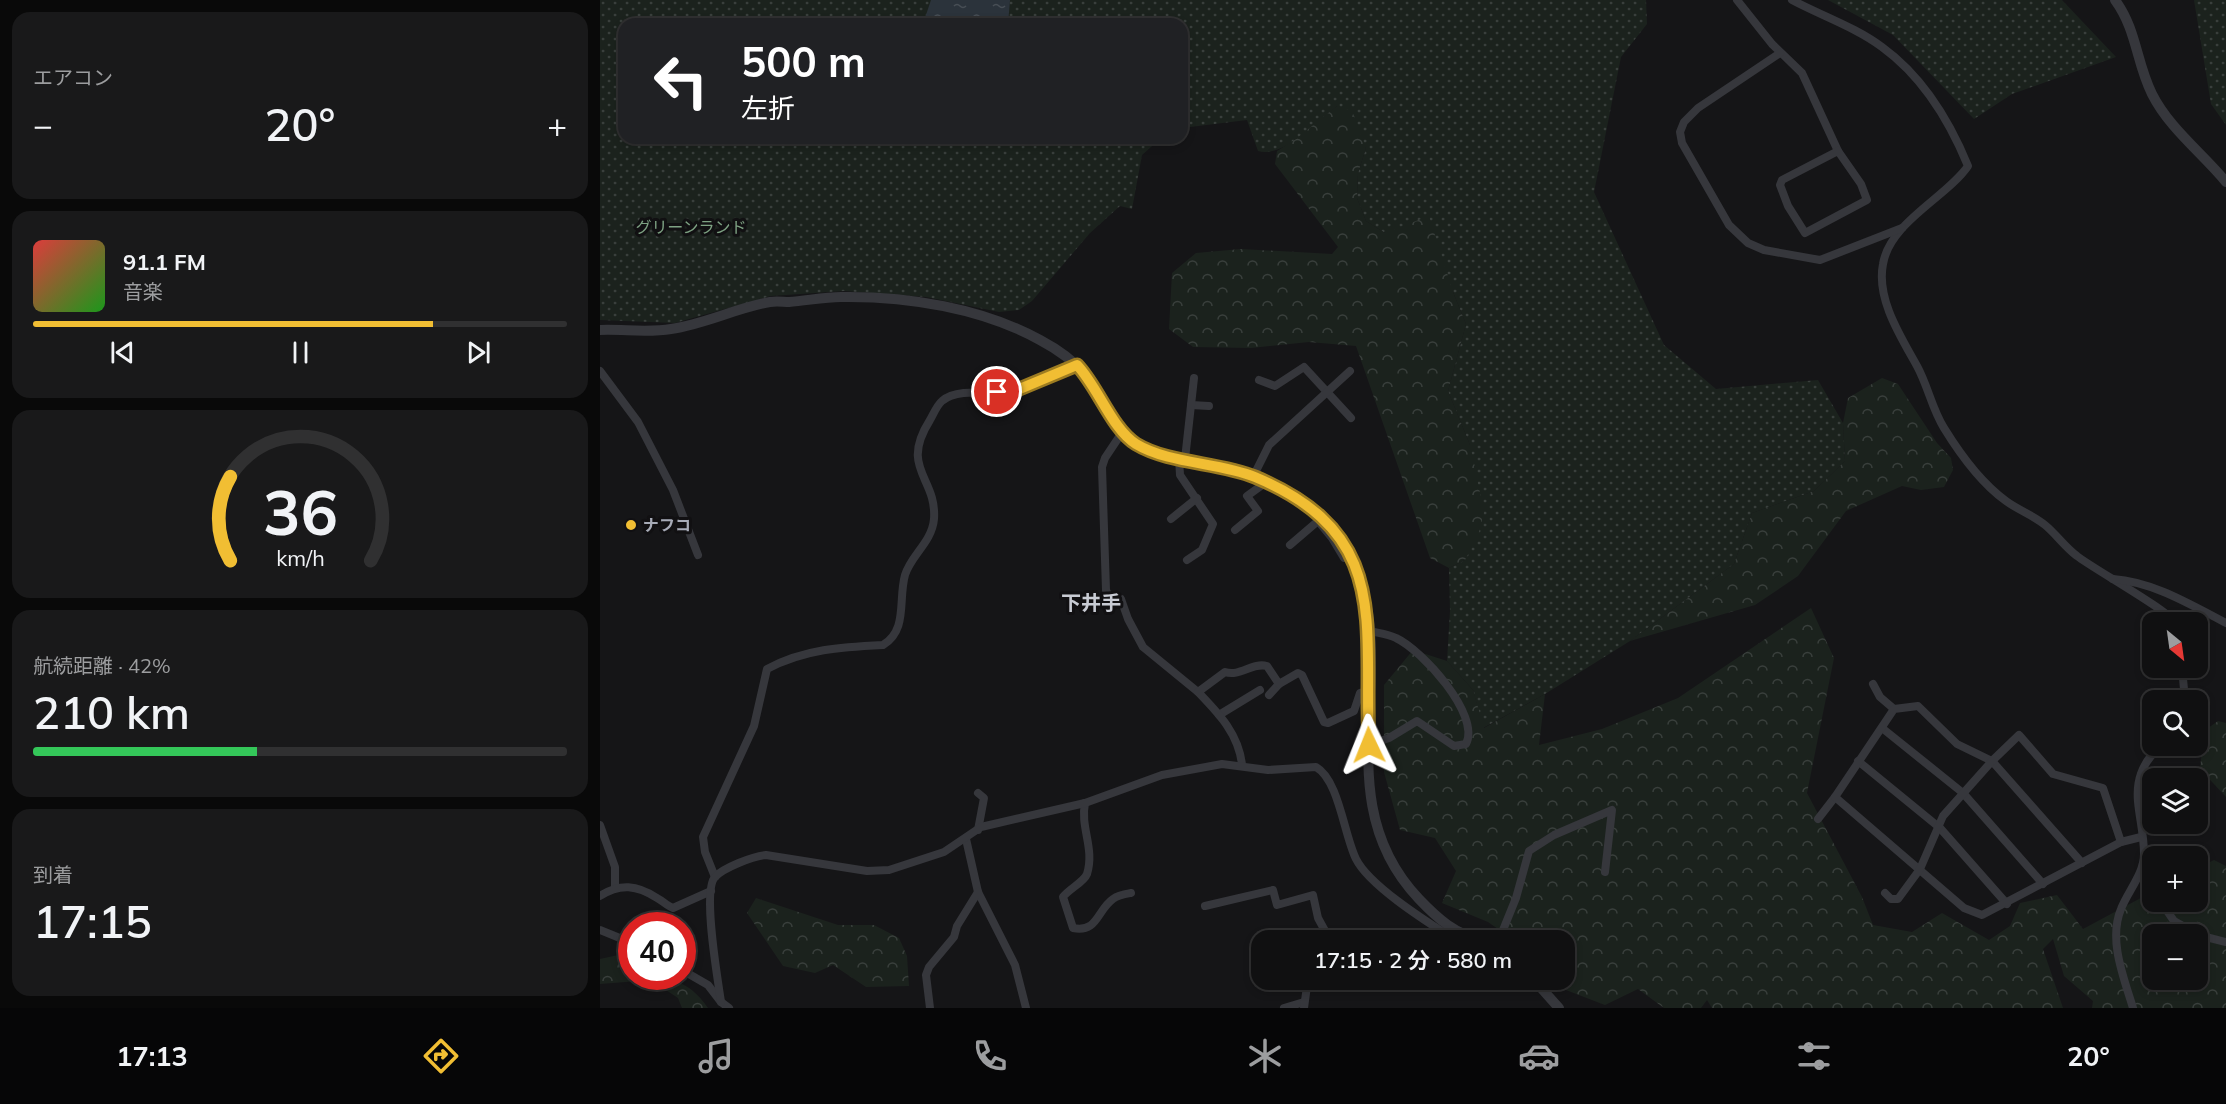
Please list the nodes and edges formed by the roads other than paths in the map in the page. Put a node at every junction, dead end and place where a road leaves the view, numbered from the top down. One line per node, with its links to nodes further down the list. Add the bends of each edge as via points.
1 (1737, 0): 4 (street)
2 (1792, 0): 7 (street, via 1859,33 1894,58 1937,106 1962,151 1968,166 1962,175)
3 (2115, 0): 6 (street, via 2130,24 2157,102)
4 (1780, 53): 5 (street, via 1802,73); 7 (street, via 1698,108 1680,132 1682,143 1729,225 1756,247 1816,260)
5 (1838, 151): 5 (street, via 1868,200 1804,234 1788,206 1780,185 1782,180)
6 (2226, 182)
7 (1905, 227): 29 (street, via 1882,263 1882,287 1900,339 1926,382 1944,428 1997,494 2033,516 2076,556)
8 (600, 330): 9 (street, via 668,330 774,301 856,297 925,304 993,320 1041,340)
9 (1077, 365): 18 (street); 64 (street, via 1010,393 969,392 943,400 921,434 916,453 934,510 934,522 930,536 906,571 900,592 899,629 883,645 807,652 767,669 754,726 703,837)
10 (600, 371): 26 (street, via 639,422 673,490)
11 (1350, 371): 14 (street)
12 (1194, 378): 15 (street)
13 (1259, 380): 14 (street, via 1275,386 1304,368)
14 (1326, 393): 17 (street); 20 (street, via 1269,445)
15 (1191, 405): 16 (street); 19 (street)
16 (1209, 406)
17 (1351, 418)
18 (1123, 431): 19 (street, via 1137,445); 37 (street, via 1102,467 1106,590 1111,603 1121,599 1143,647)
19 (1182, 458): 20 (street); 22 (street, via 1180,475)
20 (1253, 477): 21 (street)
21 (1265, 483): 24 (street, via 1247,496 1258,511); 27 (street, via 1308,506 1337,535)
22 (1197, 498): 23 (street); 28 (street, via 1211,518 1212,531 1202,550)
23 (1171, 519)
24 (1235, 530)
25 (1290, 545): 27 (street, via 1318,521 1344,558)
26 (698, 555)
27 (1350, 556): 32 (street, via 1363,587)
28 (1187, 560)
29 (2110, 579): 30 (street); 31 (street, via 2130,580 2154,588)
30 (2165, 612)
31 (2226, 623)
32 (1370, 631): 36 (street); 42 (street, via 1396,638 1432,665 1465,718 1469,738 1466,744 1454,746 1416,721)
33 (1279, 684): 36 (street, via 1298,673 1302,675 1324,722 1328,723 1354,711 1360,693); 37 (street, via 1272,671 1260,664 1231,674 1226,672); 38 (street)
34 (1873, 684): 39 (street, via 1880,698)
35 (1260, 690): 40 (street)
36 (1369, 691): 42 (street)
37 (1198, 692): 40 (street)
38 (1269, 695)
39 (1894, 709): 41 (street); 45 (street, via 1918,706 1957,744)
40 (1220, 714): 46 (street, via 1240,747)
41 (1882, 728): 44 (street); 48 (street)
42 (1369, 745): 79 (street, via 1370,800 1382,844 1397,874)
43 (2152, 756): 55 (street, via 2144,767 2138,788)
44 (1858, 761): 49 (street); 53 (street)
45 (1992, 761): 48 (street); 57 (street, via 2019,735 2053,774 2103,788); 60 (street)
46 (1242, 764): 50 (street, via 1209,765 1161,774); 78 (street, via 1268,770 1316,767 1322,771 1331,782 1356,859 1366,872 1408,909)
47 (978, 793): 54 (street, via 984,798)
48 (1963, 793): 53 (street, via 1943,816); 65 (street)
49 (1835, 797): 51 (street); 62 (street)
50 (1085, 803): 54 (street); 69 (street, via 1082,817 1091,851 1087,875 1063,897 1073,928 1094,924 1112,899)
51 (1818, 819)
52 (600, 825): 59 (street)
53 (1940, 828): 62 (street); 72 (street)
54 (978, 830): 56 (street)
55 (2141, 837): 57 (street); 58 (street)
56 (966, 839): 64 (street, via 944,852 889,870 867,871 766,855 750,858); 68 (street)
57 (2121, 842): 60 (street)
58 (2143, 846)
59 (603, 850): 66 (street, via 615,867)
60 (2082, 863): 65 (street)
61 (2142, 866): 94 (street, via 2116,924)
62 (1920, 869): 70 (street, via 1898,898 1892,899); 72 (street, via 1964,908 1982,915)
63 (1605, 872): 80 (street, via 1612,810 1554,835 1529,851)
64 (715, 877): 67 (street)
65 (2043, 884): 72 (street)
66 (615, 887): 67 (street, via 641,890 673,908); 71 (street)
67 (711, 891): 87 (street)
68 (978, 892): 90 (street, via 954,937 928,967); 91 (street, via 1015,964)
69 (1131, 893)
70 (1885, 893)
71 (600, 896)
72 (2007, 904)
73 (1205, 906): 77 (street, via 1273,890 1277,905 1313,895)
74 (2168, 912): 75 (street)
75 (2179, 924)
76 (600, 930): 81 (street)
77 (1323, 930)
78 (1445, 930)
79 (1449, 930)
80 (1503, 930)
81 (618, 937)
82 (2208, 938): 83 (street)
83 (2226, 942)
84 (696, 978): 87 (street, via 708,985)
85 (1306, 990): 88 (street)
86 (1543, 990): 93 (street)
87 (721, 1002): 89 (street)
88 (1304, 1005): 92 (street)
89 (729, 1008)
90 (930, 1008)
91 (1026, 1008)
92 (1284, 1008)
93 (1558, 1008)
94 (2133, 1008)

